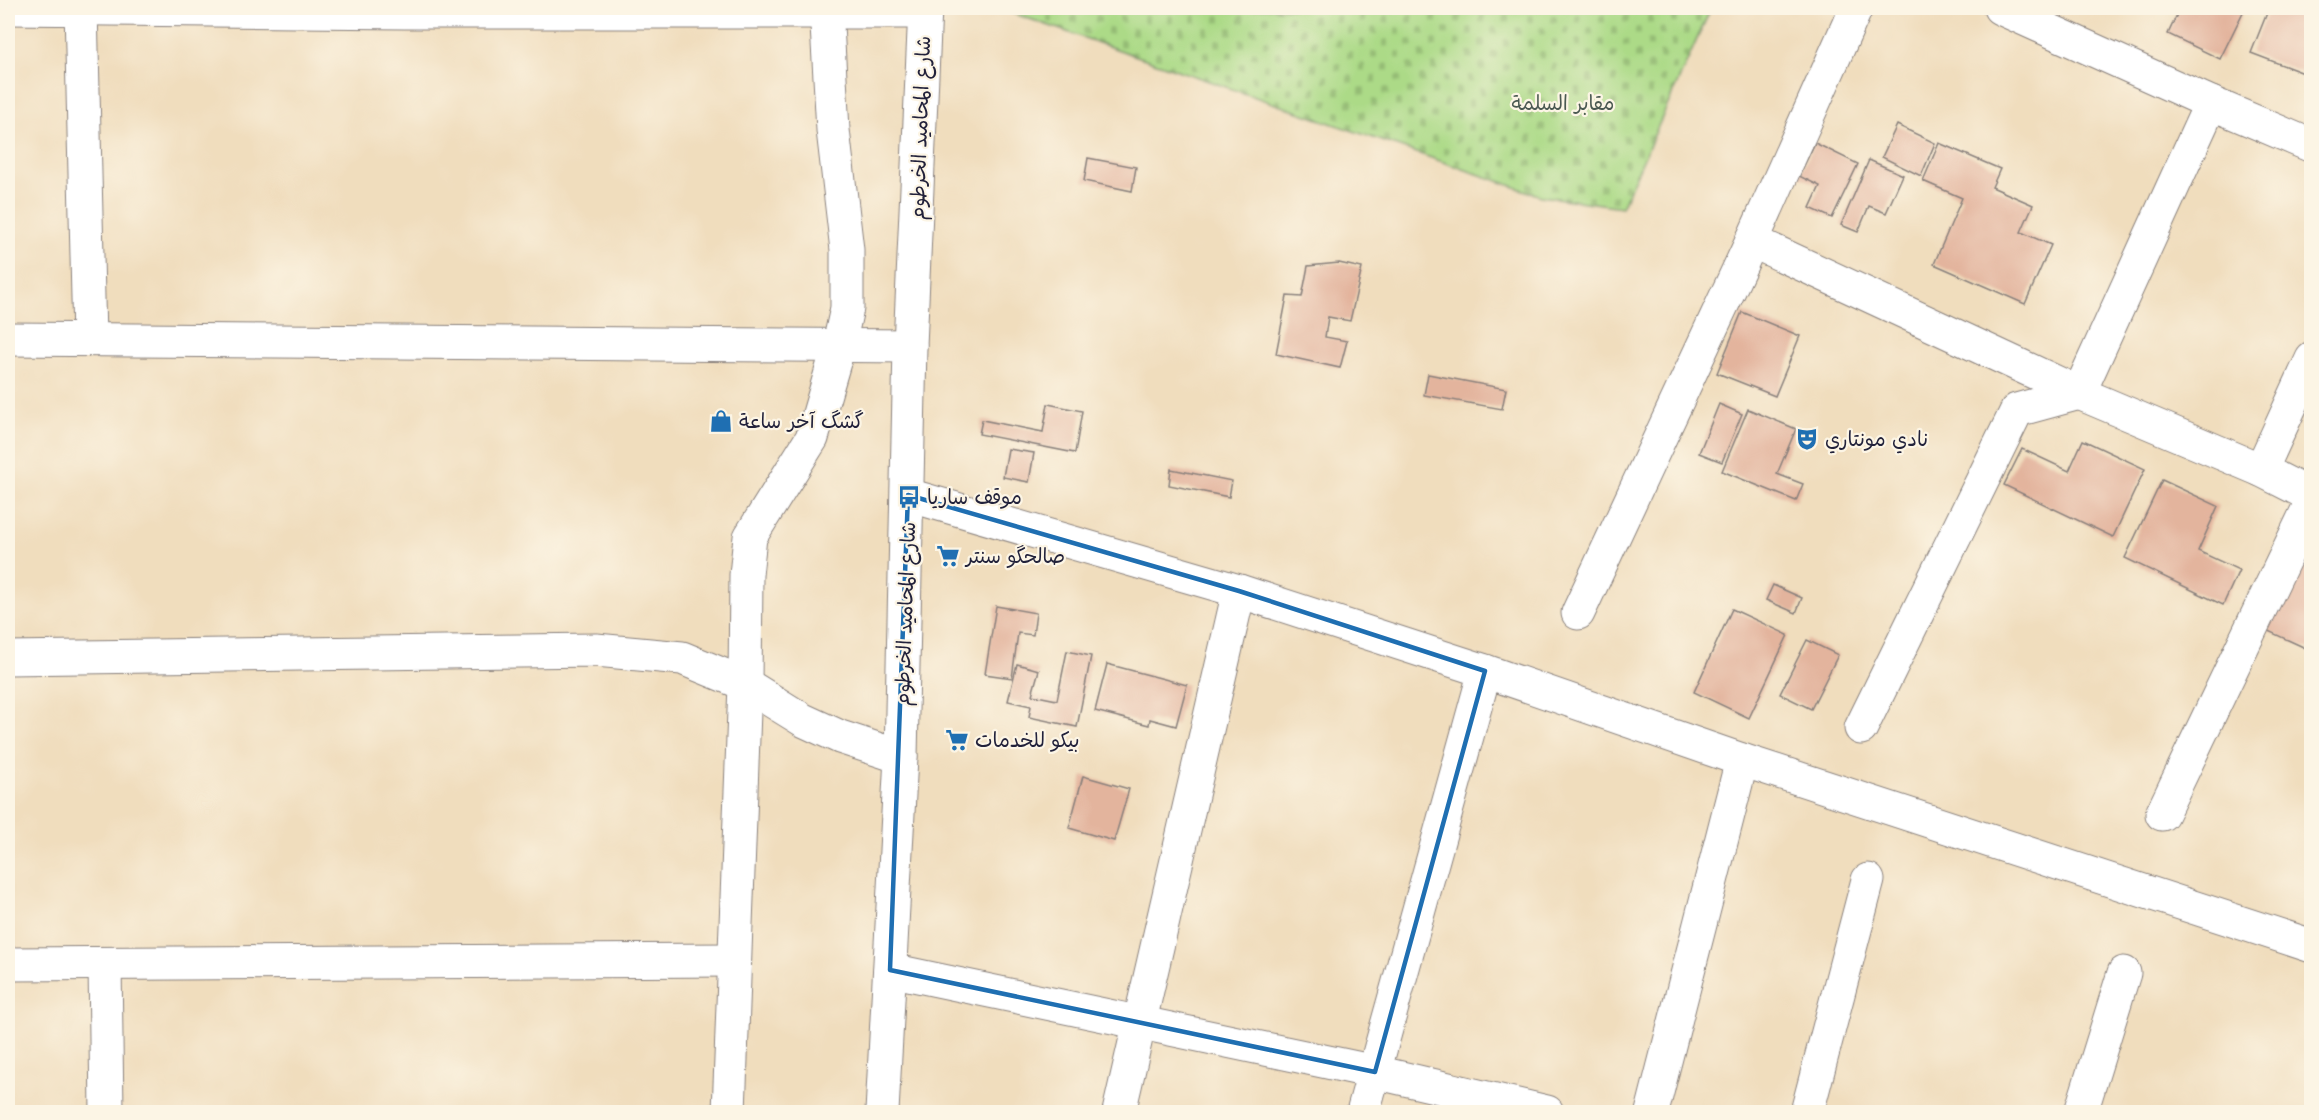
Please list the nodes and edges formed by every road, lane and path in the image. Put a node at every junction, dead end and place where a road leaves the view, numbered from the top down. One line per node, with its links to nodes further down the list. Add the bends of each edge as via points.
1 (8, 8): 4 (street)
2 (1856, 8): 10 (street)
3 (2000, 8): 8 (street)
4 (81, 9): 5 (street); 12 (street)
5 (405, 10): 6 (street)
6 (826, 10): 7 (street); 13 (street, via 833,130 847,250 847,309)
7 (925, 10): 14 (street, شارع المحاميد الخرطوم)
8 (2211, 103): 9 (street); 16 (street)
9 (2312, 146)
10 (1752, 241): 16 (street); 22 (street)
11 (8, 339): 12 (street)
12 (88, 339): 13 (street)
13 (839, 345): 14 (street); 25 (street, via 812,438 750,537)
14 (910, 346): 18 (street, شارع المحاميد الخرطوم)
15 (2312, 358): 17 (street)
16 (2079, 393): 17 (street); 26 (street, via 2017,410)
17 (2260, 470): 19 (street)
18 (908, 495): 21 (street); 27 (street, شارع المحاميد الخرطوم)
19 (2312, 496)
20 (2312, 501): 29 (street)
21 (1239, 591): 24 (street); 37 (street)
22 (1578, 613)
23 (8, 658): 25 (street, via 596,650 682,658)
24 (1485, 671): 28 (street); 38 (street)
25 (746, 684): 27 (street, via 840,738); 32 (street)
26 (1860, 728)
27 (901, 757): 35 (street, شارع المحاميد الخرطوم)
28 (1742, 760): 31 (street); 45 (street)
29 (2162, 814)
30 (1868, 880): 46 (street)
31 (2312, 946)
32 (734, 960): 34 (street); 40 (street)
33 (8, 964): 34 (street)
34 (105, 964): 39 (street)
35 (890, 970): 37 (street); 41 (street, شارع المحاميد الخرطوم)
36 (2124, 973): 47 (street)
37 (1139, 1023): 38 (street); 42 (street)
38 (1375, 1072): 43 (street); 44 (street)
39 (107, 1113)
40 (729, 1113)
41 (882, 1113)
42 (1119, 1113)
43 (1363, 1113)
44 (1547, 1113)
45 (1652, 1113)
46 (1807, 1113)
47 (2080, 1113)

